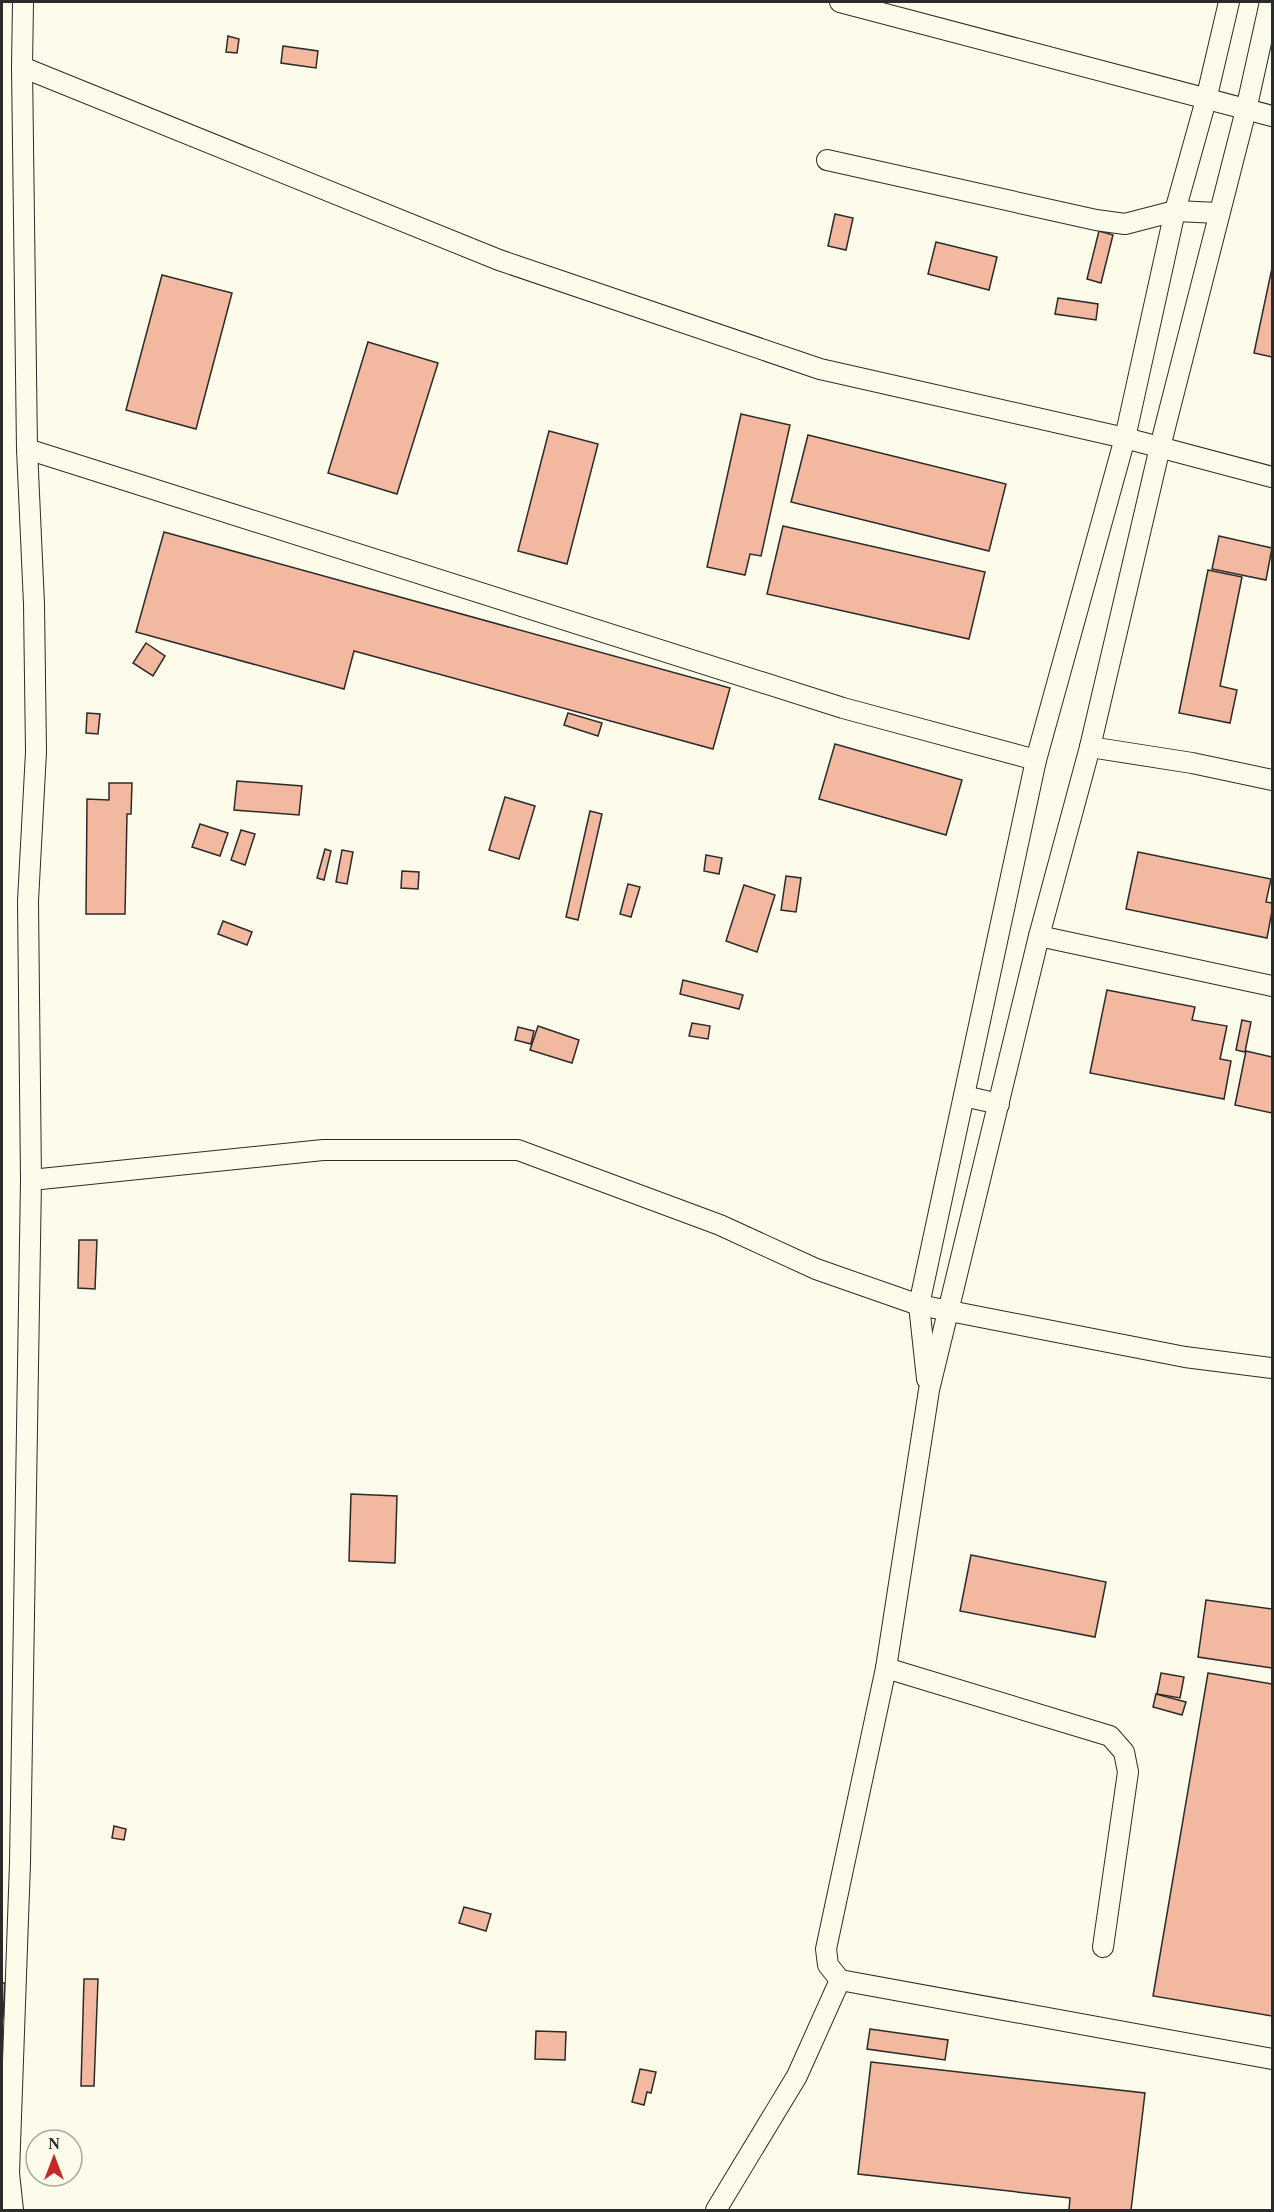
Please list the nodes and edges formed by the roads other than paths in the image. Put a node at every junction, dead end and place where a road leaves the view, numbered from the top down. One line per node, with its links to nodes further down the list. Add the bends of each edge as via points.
1 (23, 2): 5 (street)
2 (840, 2): 6 (street)
3 (1229, 2): 6 (street)
4 (1270, 2): 7 (street)
5 (22, 67): 12 (street, via 499,260 820,369); 14 (street)
6 (1206, 100): 7 (street); 10 (street)
7 (1246, 110): 8 (street); 11 (street)
8 (1272, 116)
9 (828, 160): 10 (street, via 1096,220 1125,224)
10 (1175, 211): 11 (street); 12 (street)
11 (1219, 213): 13 (street)
12 (1125, 438): 13 (street); 17 (street)
13 (1160, 447): 15 (street); 16 (street)
14 (27, 449): 17 (street, via 843,708); 23 (street, via 36,752 28,901)
15 (1272, 477)
16 (1090, 747): 18 (street); 19 (street)
17 (1036, 760): 21 (street)
18 (1272, 780)
19 (1039, 936): 20 (street); 22 (street)
20 (1272, 986)
21 (964, 1096): 22 (street); 24 (street)
22 (999, 1104): 25 (street)
23 (32, 1179): 26 (street, via 323,1150 518,1150 720,1225 816,1269); 34 (street, via 21,1863 9,2173)
24 (934, 1233): 25 (street); 26 (street)
25 (967, 1237): 27 (street)
26 (919, 1305): 27 (street); 29 (street)
27 (949, 1312): 28 (street, via 1185,1357); 29 (street)
28 (1272, 1368)
29 (929, 1390): 30 (street)
30 (886, 1668): 31 (street, via 1110,1736 1124,1752 1128,1772); 32 (street, via 826,1949 828,1965)
31 (1103, 1947)
32 (840, 1980): 33 (street); 35 (street, via 796,2076)
33 (1272, 2059)
34 (13, 2211)
35 (716, 2211)

